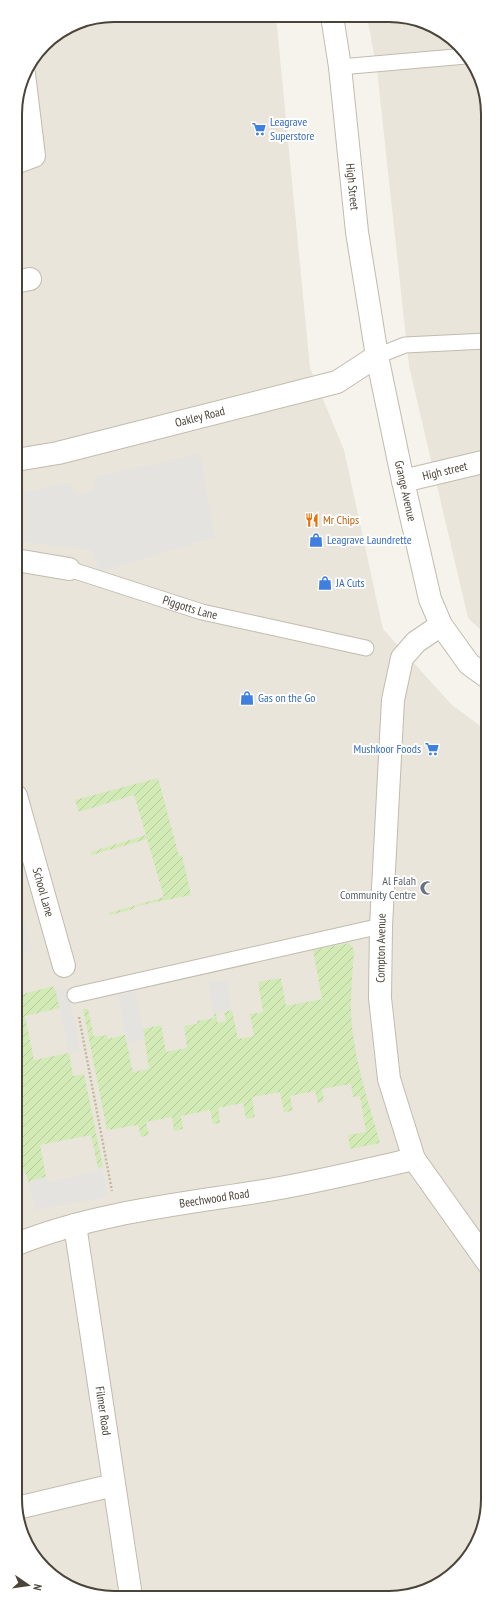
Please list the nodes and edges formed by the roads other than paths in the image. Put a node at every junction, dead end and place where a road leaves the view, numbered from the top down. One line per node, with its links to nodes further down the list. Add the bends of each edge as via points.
1 (333, 22): 3 (street, High Street)
2 (461, 56): 3 (lane)
3 (340, 67): 7 (street, High Street, via 357,232)
4 (26, 88): 5 (street, via 34,156)
5 (22, 160)
6 (481, 341): 7 (lane, via 405,345)
7 (377, 356): 8 (street, Oakley Road, via 337,382 58,453); 10 (street, Grange Avenue)
8 (22, 459)
9 (481, 462): 10 (street, High street)
10 (403, 481): 13 (street, Grange Avenue, via 430,599)
11 (22, 561): 12 (street, Piggotts Lane)
12 (69, 569): 14 (lane, Piggotts Lane, via 202,612)
13 (441, 625): 15 (street, Grange Avenue, via 469,664); 17 (street, Compton Avenue, via 416,642 402,658 394,693)
14 (366, 648)
15 (481, 673)
16 (22, 819): 18 (street, School Lane)
17 (381, 926): 19 (lane); 20 (street, Compton Avenue, via 380,998 389,1079)
18 (64, 966)
19 (75, 995)
20 (414, 1159): 21 (street, Beechwood Road, via 272,1189 117,1215); 23 (street, Compton Avenue)
21 (75, 1225): 22 (street, Beechwood Road); 24 (street, Filmer Road)
22 (22, 1242)
23 (481, 1253)
24 (114, 1485): 25 (street); 26 (street, Filmer Road)
25 (23, 1507)
26 (130, 1591)

